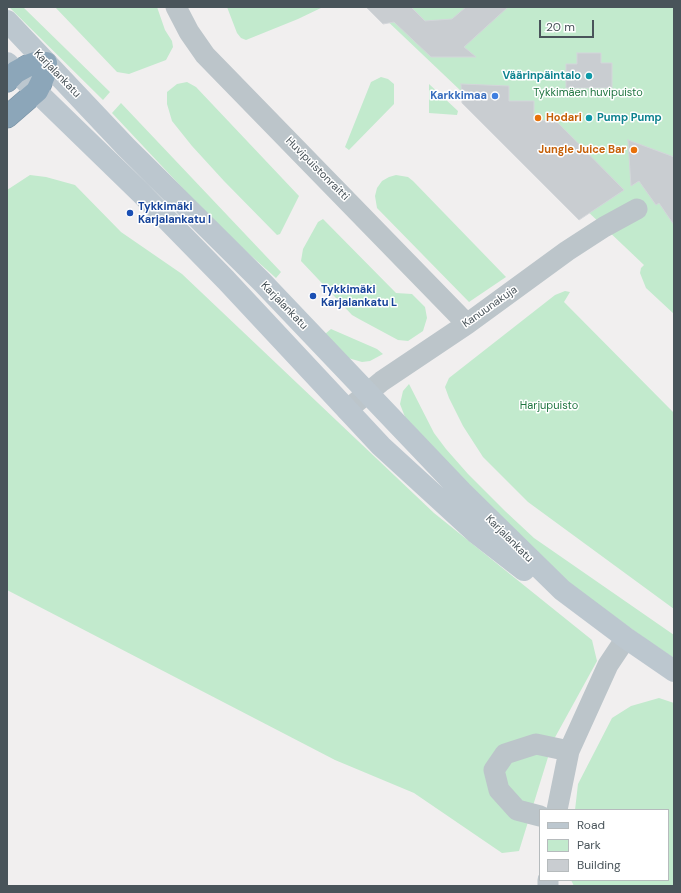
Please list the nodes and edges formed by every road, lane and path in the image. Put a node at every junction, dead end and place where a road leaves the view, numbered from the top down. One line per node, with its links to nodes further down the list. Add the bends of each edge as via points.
1 (176, 7): 8 (street, Huvipuistonraitti, via 205,55)
2 (7, 21): 3 (main road, Karjalankatu)
3 (46, 63): 4 (highway, via 35,63); 5 (highway, via 45,73); 9 (main road, Karjalankatu)
4 (10, 72): 5 (main road, Karjalankatu)
5 (37, 91): 6 (highway); 10 (main road, Karjalankatu, via 226,280)
6 (7, 117)
7 (637, 209): 8 (street, Kanuunakuja, via 567,251)
8 (467, 324): 9 (street, Kanuunakuja)
9 (366, 393): 10 (street, Kanuunakuja); 11 (main road, Karjalankatu)
10 (347, 410): 11 (main road, Karjalankatu, via 381,446 475,532 531,575)
11 (562, 590): 12 (main road, Karjalankatu)
12 (626, 638): 13 (main road, Karjalankatu); 14 (street, via 608,665)
13 (674, 671)
14 (569, 751): 15 (street); 16 (street, via 536,744 505,754 494,770 499,790 517,810)
15 (556, 809)
16 (539, 816)

